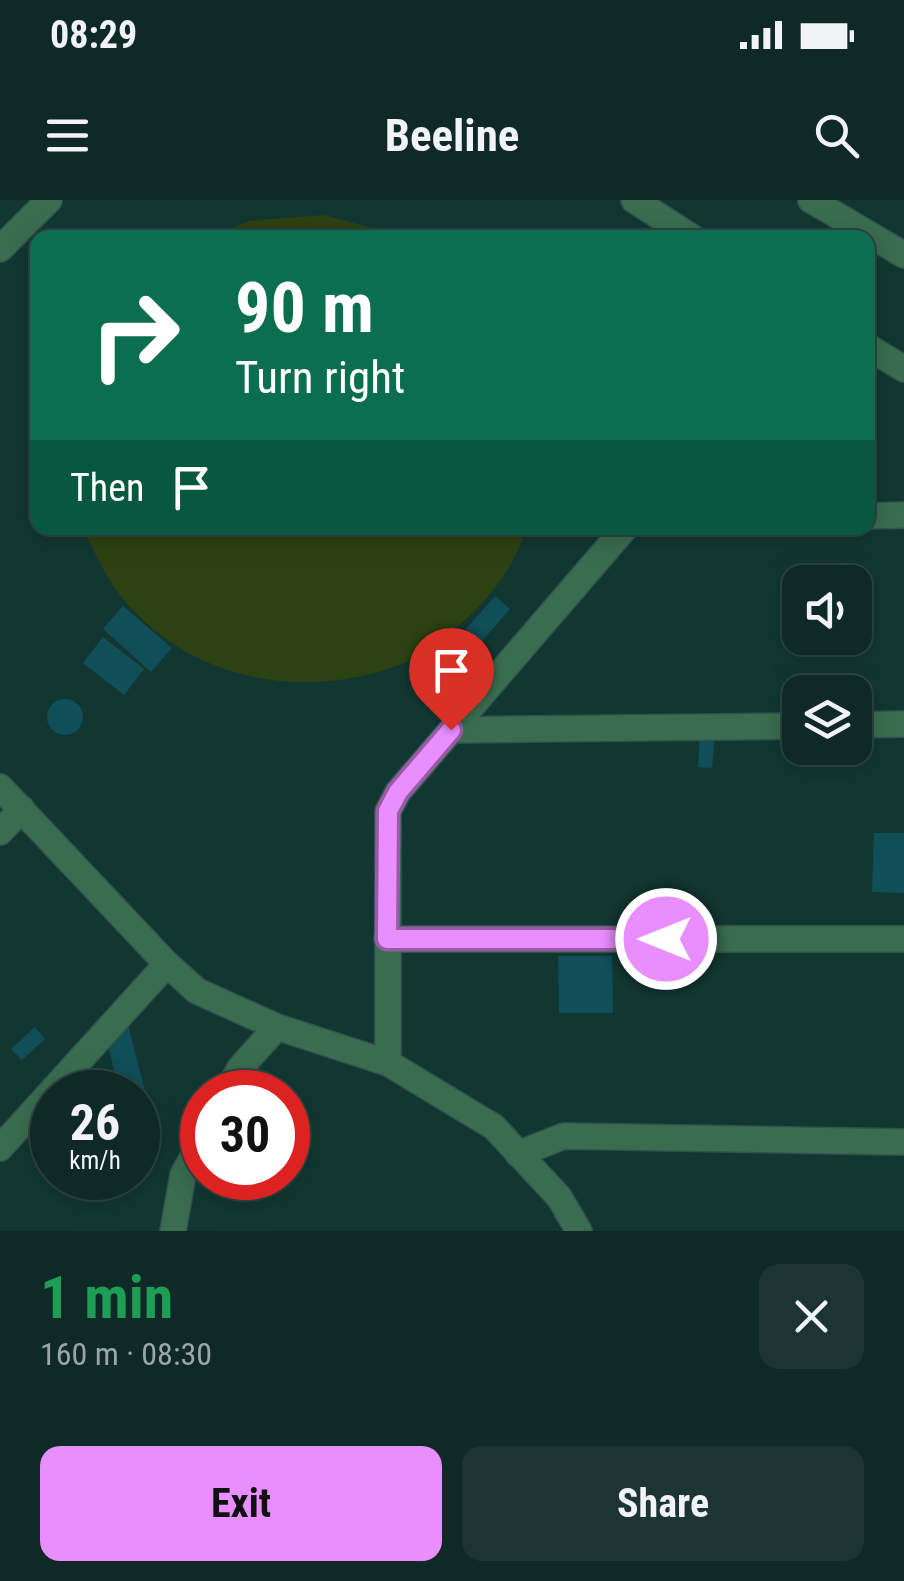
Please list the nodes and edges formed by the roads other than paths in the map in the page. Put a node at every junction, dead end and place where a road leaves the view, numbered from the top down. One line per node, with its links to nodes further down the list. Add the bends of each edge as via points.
1 (49, 200): 8 (street)
2 (634, 200): 5 (street)
3 (811, 200): 4 (street)
4 (843, 208): 6 (street)
5 (681, 230)
6 (872, 230)
7 (875, 233): 9 (street)
8 (0, 249)
9 (904, 255)
10 (875, 351): 11 (street)
11 (904, 369)
12 (875, 516): 13 (street)
13 (904, 516)
14 (619, 535): 18 (street)
15 (904, 724): 16 (street)
16 (872, 725)
17 (782, 726): 18 (street)
18 (451, 730): 22 (street, via 388,811)
19 (0, 787): 20 (street)
20 (22, 809): 21 (street); 24 (street)
21 (0, 832)
22 (387, 939): 23 (street); 26 (street)
23 (904, 939)
24 (167, 964): 25 (street, via 198,991); 29 (street)
25 (276, 1027): 26 (street); 27 (street)
26 (388, 1063): 30 (street, via 494,1127)
27 (239, 1070)
28 (904, 1142): 30 (street, via 564,1136)
29 (0, 1148)
30 (518, 1154): 33 (street, via 559,1198)
31 (180, 1195): 32 (street)
32 (173, 1231)
33 (578, 1231)

